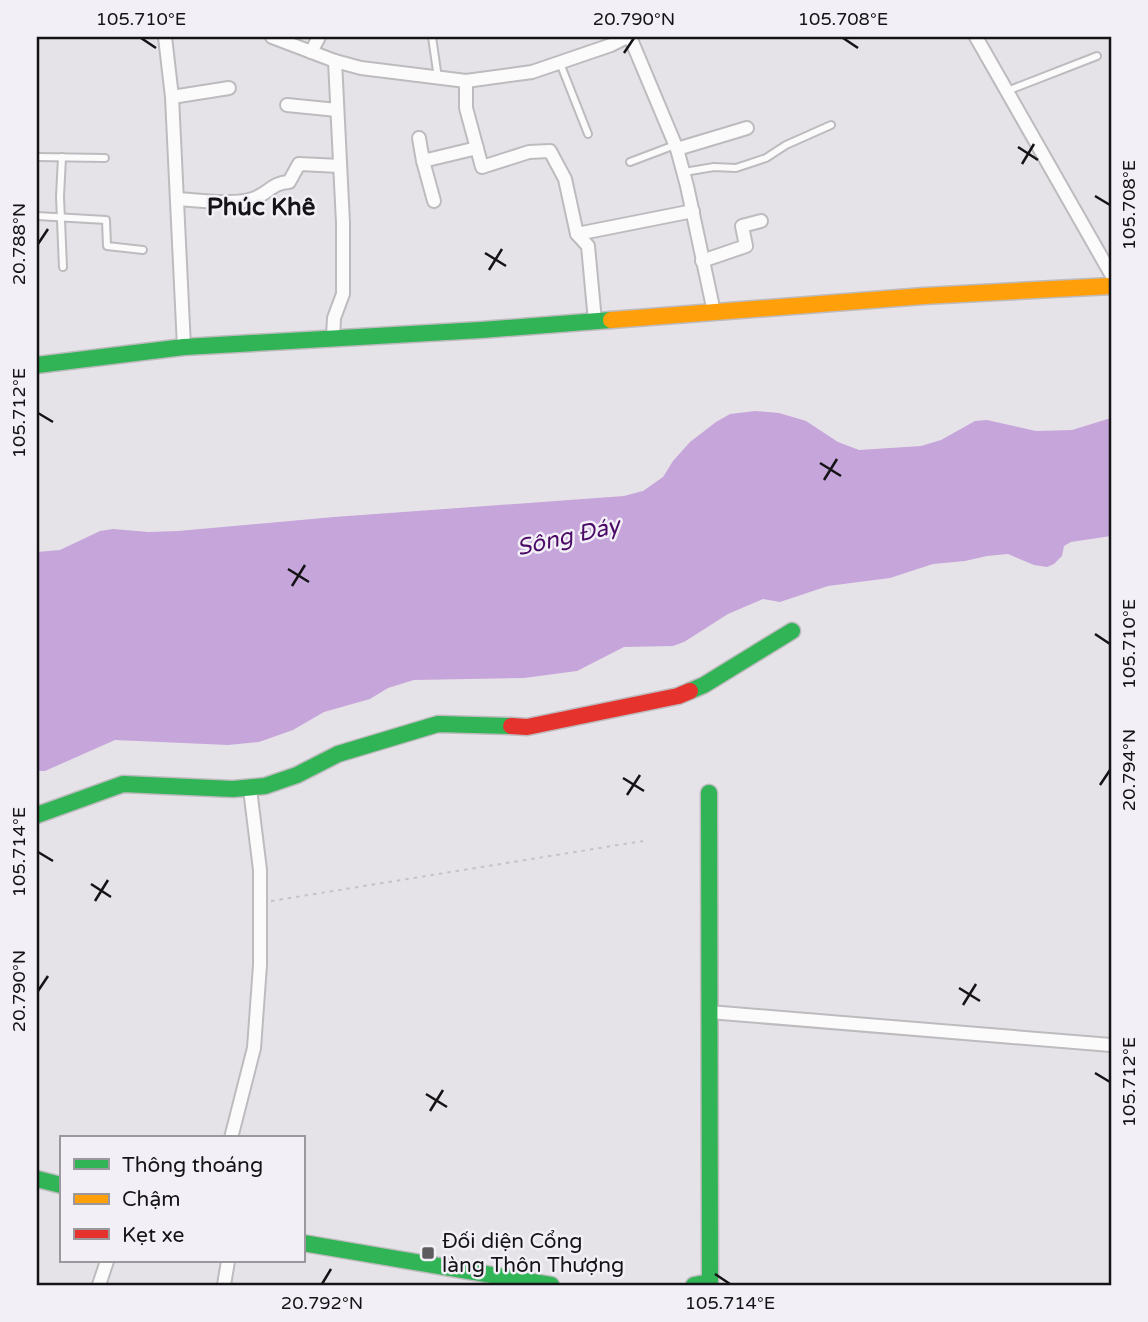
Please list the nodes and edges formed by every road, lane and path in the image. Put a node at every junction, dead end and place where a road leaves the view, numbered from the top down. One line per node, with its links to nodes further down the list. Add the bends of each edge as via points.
1 (165, 37): 15 (street)
2 (272, 37): 7 (street)
3 (318, 37): 7 (street)
4 (432, 37): 11 (lane)
5 (628, 37): 10 (street); 22 (street)
6 (976, 37): 14 (street)
7 (312, 52): 9 (street)
8 (1097, 56): 14 (lane)
9 (335, 61): 11 (street); 17 (street)
10 (560, 63): 12 (street, via 533,72); 20 (lane)
11 (438, 78): 12 (street)
12 (466, 81): 23 (street, via 466,108)
13 (229, 88): 15 (street)
14 (1007, 91): 41 (street)
15 (172, 97): 31 (street)
16 (286, 105): 17 (street)
17 (337, 110): 29 (street)
18 (831, 125): 30 (lane, via 736,168)
19 (747, 128): 22 (street)
20 (588, 134)
21 (419, 138): 27 (street)
22 (676, 147): 28 (lane); 30 (street)
23 (477, 148): 27 (street); 37 (street, via 482,167 529,152 550,151 565,179)
24 (37, 157): 25 (lane)
25 (62, 157): 26 (lane); 35 (lane)
26 (105, 158)
27 (423, 161): 32 (street)
28 (630, 162)
29 (340, 166): 31 (street, via 299,164 289,182 278,183 255,199); 45 (street, via 343,294)
30 (684, 172): 33 (street)
31 (177, 199): 46 (street)
32 (434, 201)
33 (693, 211): 37 (street); 39 (street)
34 (37, 216): 35 (lane)
35 (60, 218): 38 (lane, via 106,220 107,246); 40 (lane)
36 (761, 221): 39 (street, via 742,226 746,246)
37 (577, 234): 44 (street, via 588,246)
38 (143, 250)
39 (702, 261): 43 (street)
40 (64, 267)
41 (1111, 274)
42 (1111, 286): 43 (street)
43 (714, 312): 44 (street)
44 (595, 321): 45 (street)
45 (333, 338): 46 (street)
46 (184, 346): 47 (street)
47 (37, 365)
48 (792, 631): 49 (street, via 678,696 527,727 438,724 338,754 278,782)
49 (250, 789): 51 (street, via 123,784); 53 (street)
50 (709, 793): 54 (street)
51 (37, 815)
52 (643, 841): 53 (path)
53 (260, 903): 56 (street, via 254,1048)
54 (709, 1012): 55 (street); 65 (street, via 710,1282)
55 (1111, 1045)
56 (232, 1136)
57 (37, 1178): 58 (street)
58 (60, 1185)
59 (304, 1243): 64 (street)
60 (107, 1262): 62 (street)
61 (228, 1262): 63 (street)
62 (99, 1285)
63 (224, 1285)
64 (551, 1285)
65 (694, 1285)

